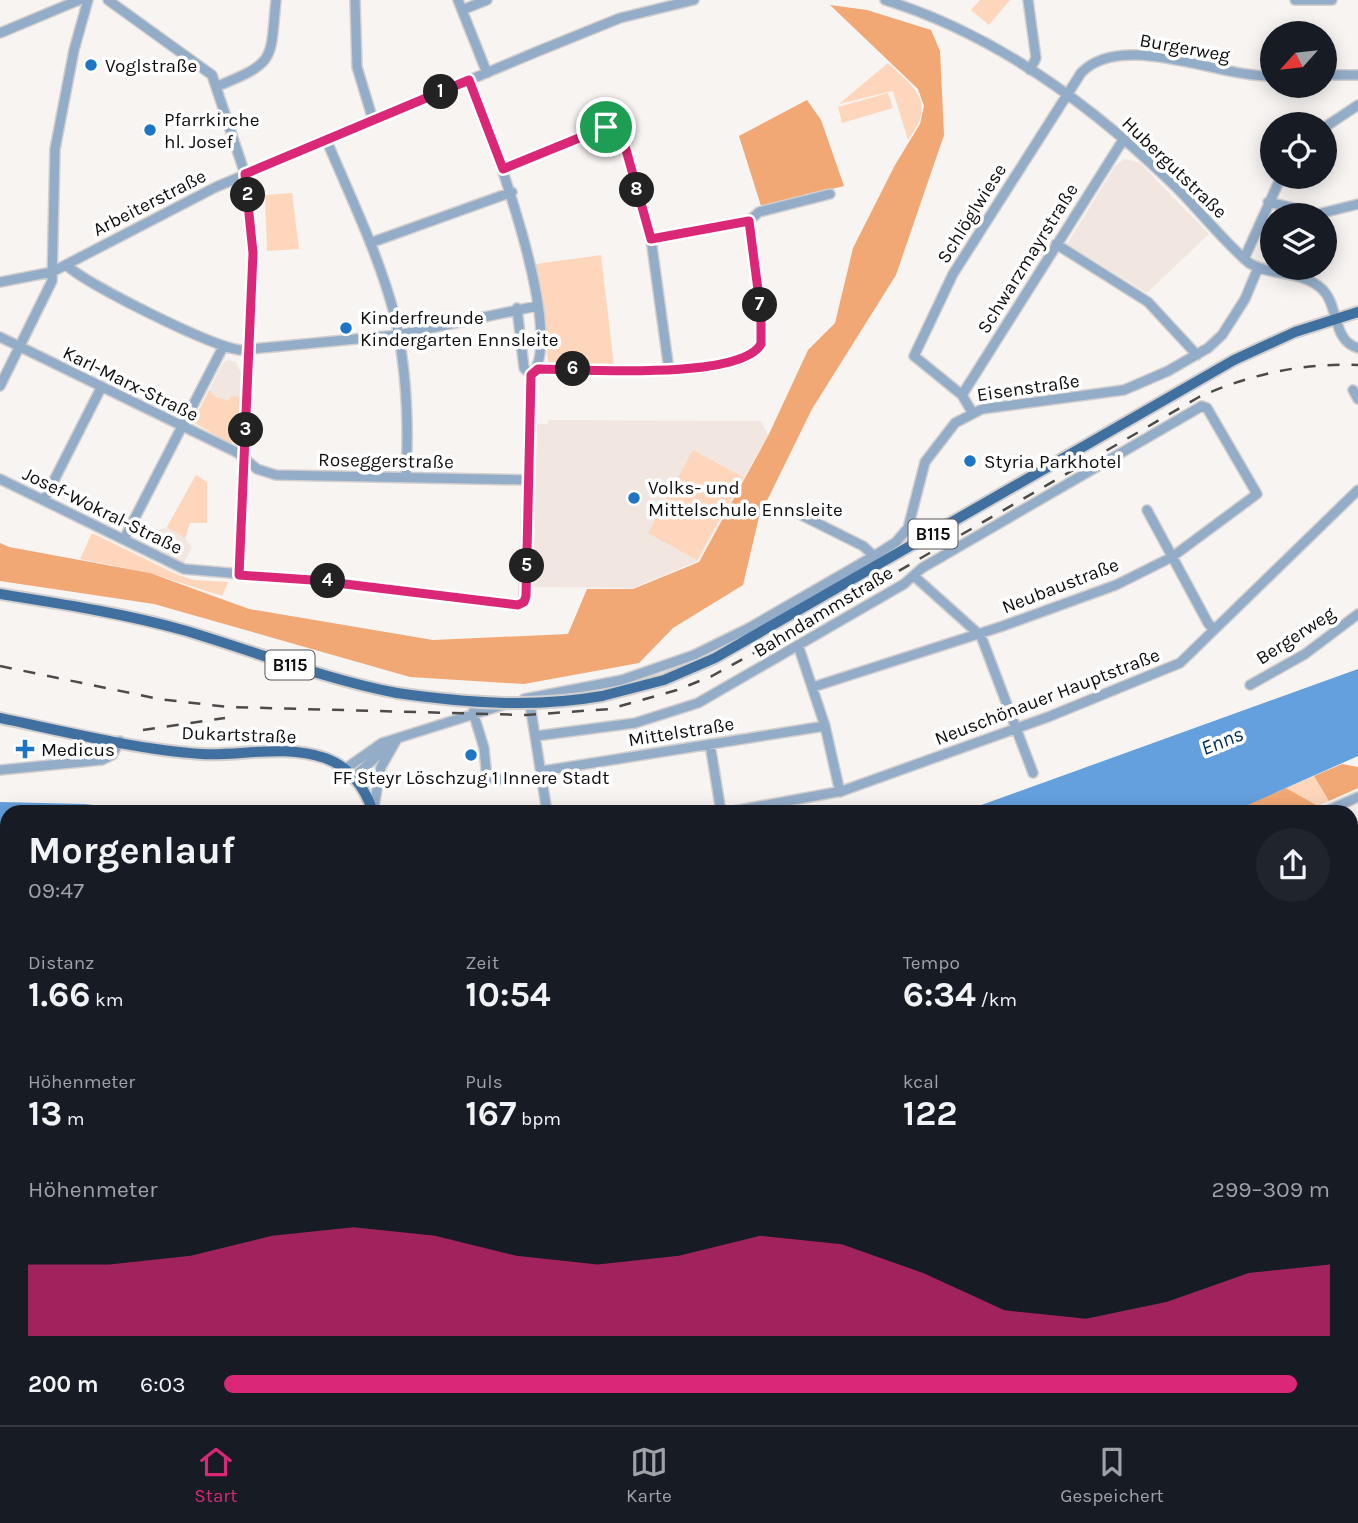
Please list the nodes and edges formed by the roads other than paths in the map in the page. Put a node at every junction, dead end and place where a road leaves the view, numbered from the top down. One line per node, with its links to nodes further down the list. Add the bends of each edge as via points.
1 (79, 0): 14 (street)
2 (88, 0): 16 (street)
3 (110, 0): 24 (street, via 207,70)
4 (276, 0): 24 (street, via 266,61)
5 (355, 0): 28 (street, via 357,67)
6 (458, 0): 15 (street)
7 (487, 0): 15 (street)
8 (694, 0): 13 (street, Arbeiterstraße)
9 (886, 0): 18 (street, Hubergutstraße, via 951,25)
10 (1028, 0): 18 (street, via 1036,58)
11 (1295, 0): 12 (street)
12 (1332, 0)
13 (659, 3): 19 (street, Arbeiterstraße)
14 (61, 9): 16 (street); 17 (street)
15 (462, 10): 19 (street)
16 (81, 18): 45 (street, via 55,149)
17 (0, 33)
18 (1030, 70): 25 (street, Hubergutstraße)
19 (487, 73): 23 (street, Arbeiterstraße)
20 (1260, 74): 25 (street, Burgerweg, via 1130,55 1092,63)
21 (1337, 75): 22 (street)
22 (1358, 75)
23 (469, 80): 28 (street, Arbeiterstraße); 31 (street)
24 (218, 86): 32 (street)
25 (1066, 94): 30 (street, Hubergutstraße); 63 (street, Schlöglwiese, via 953,274 914,356)
26 (1358, 105): 27 (street)
27 (1337, 119)
28 (373, 120): 29 (street, Arbeiterstraße)
29 (326, 139): 32 (street, Arbeiterstraße); 40 (street)
30 (1124, 140): 41 (street, Schwarzmayrstraße); 42 (street, Hubergutstraße)
31 (503, 169): 34 (street); 39 (street, via 606,127 617,129)
32 (245, 174): 43 (street, Arbeiterstraße); 56 (street, via 253,253)
33 (1275, 189): 36 (street)
34 (512, 192): 40 (street); 47 (street)
35 (830, 194): 38 (street, via 759,212)
36 (1268, 202): 37 (street, via 1318,214); 42 (street)
37 (1358, 204)
38 (749, 221): 39 (street); 58 (street, via 761,344 753,353 713,367)
39 (651, 239): 58 (street)
40 (370, 243): 51 (street)
41 (1056, 244): 57 (street, via 1148,302); 63 (street, Schwarzmayrstraße)
42 (1244, 259): 44 (street, Hubergutstraße)
43 (66, 265): 45 (street, Arbeiterstraße); 54 (street)
44 (1258, 268): 50 (street, via 1311,281 1327,295); 57 (street, Eisenstraße, via 1229,327)
45 (52, 272): 46 (street, Arbeiterstraße); 53 (street, via 51,285)
46 (0, 282)
47 (537, 306): 48 (street); 59 (street, via 540,348)
48 (517, 308): 51 (street); 59 (street, via 524,368)
49 (1358, 312): 50 (main road, B115)
50 (1336, 318): 55 (street, via 1344,340); 82 (main road, B115, bridge, via 1226,364 715,658 664,680 603,696 505,703 397,693 116,613)
51 (398, 335): 56 (street); 69 (street, via 408,412)
52 (0, 337): 53 (street, Karl-Marx-Straße)
53 (20, 347): 60 (street); 61 (street, Karl-Marx-Straße)
54 (223, 347): 56 (street); 66 (street)
55 (1358, 348)
56 (250, 350): 68 (street)
57 (1196, 355): 65 (street, Eisenstraße, via 1124,390)
58 (669, 370): 59 (street)
59 (535, 372): 71 (street)
60 (0, 386)
61 (101, 388): 66 (street, Karl-Marx-Straße); 73 (street)
62 (1353, 390): 64 (street)
63 (962, 395): 65 (street)
64 (1358, 400)
65 (972, 412): 77 (street, Eisenstraße, via 947,431 925,462 914,514 902,536)
66 (182, 428): 68 (street, Karl-Marx-Straße); 76 (street)
67 (1234, 452): 78 (street, Neubaustraße, via 1257,494); 80 (street, Bahndammstraße, via 1207,408 1198,407)
68 (245, 460): 69 (street, Roseggerstraße, via 276,475); 79 (street)
69 (407, 478): 71 (street, Roseggerstraße)
70 (0, 479): 73 (street, Josef-Wokral-Straße)
71 (529, 480): 79 (street, Josef-Wokral-Straße, via 524,602 518,605)
72 (1358, 490): 85 (street, Neuschönauer Hauptstraße)
73 (44, 500): 76 (street, Josef-Wokral-Straße)
74 (1147, 510): 78 (street)
75 (793, 511): 77 (street)
76 (124, 539): 79 (street, Josef-Wokral-Straße, via 184,569)
77 (874, 556): 90 (street, Eisenstraße, via 694,655 622,680)
78 (1172, 557): 85 (street); 86 (street, Neubaustraße, via 1116,585)
79 (239, 575)
80 (914, 576): 86 (street); 87 (street, Bahndammstraße)
81 (0, 594): 82 (main road, B115)
82 (30, 598): 83 (main road, via 17,603)
83 (0, 600)
84 (1358, 614): 88 (street, Bergerweg, via 1305,654)
85 (1214, 630): 94 (street, Neuschönauer Hauptstraße, via 1180,663)
86 (978, 633): 89 (street, Neubaustraße); 94 (street)
87 (798, 645): 89 (street); 95 (street, Bahndammstraße, via 733,686 664,715 607,729)
88 (1250, 685)
89 (813, 687): 93 (street)
90 (529, 698): 91 (street, Eisenstraße); 95 (street)
91 (473, 712): 96 (street, Eisenstraße); 103 (street, via 487,779)
92 (0, 718): 97 (main road, Dukartstraße)
93 (825, 726): 98 (street, Mittelstraße); 104 (street)
94 (1016, 728): 101 (street); 104 (street, Neuschönauer Hauptstraße)
95 (536, 736): 100 (street)
96 (398, 737): 102 (street, Eisenstraße); 106 (street, via 381,767)
97 (120, 741): 99 (street, via 112,755 102,760); 102 (main road, Dukartstraße, via 200,754 306,754 325,758)
98 (710, 744): 100 (street, Mittelstraße); 108 (street)
99 (0, 770)
100 (542, 771): 103 (street)
101 (1033, 772)
102 (349, 773): 105 (main road)
103 (544, 782): 107 (street)
104 (840, 792): 109 (street, Neuschönauer Hauptstraße)
105 (370, 805)
106 (374, 805)
107 (546, 805)
108 (720, 805)
109 (767, 805)

